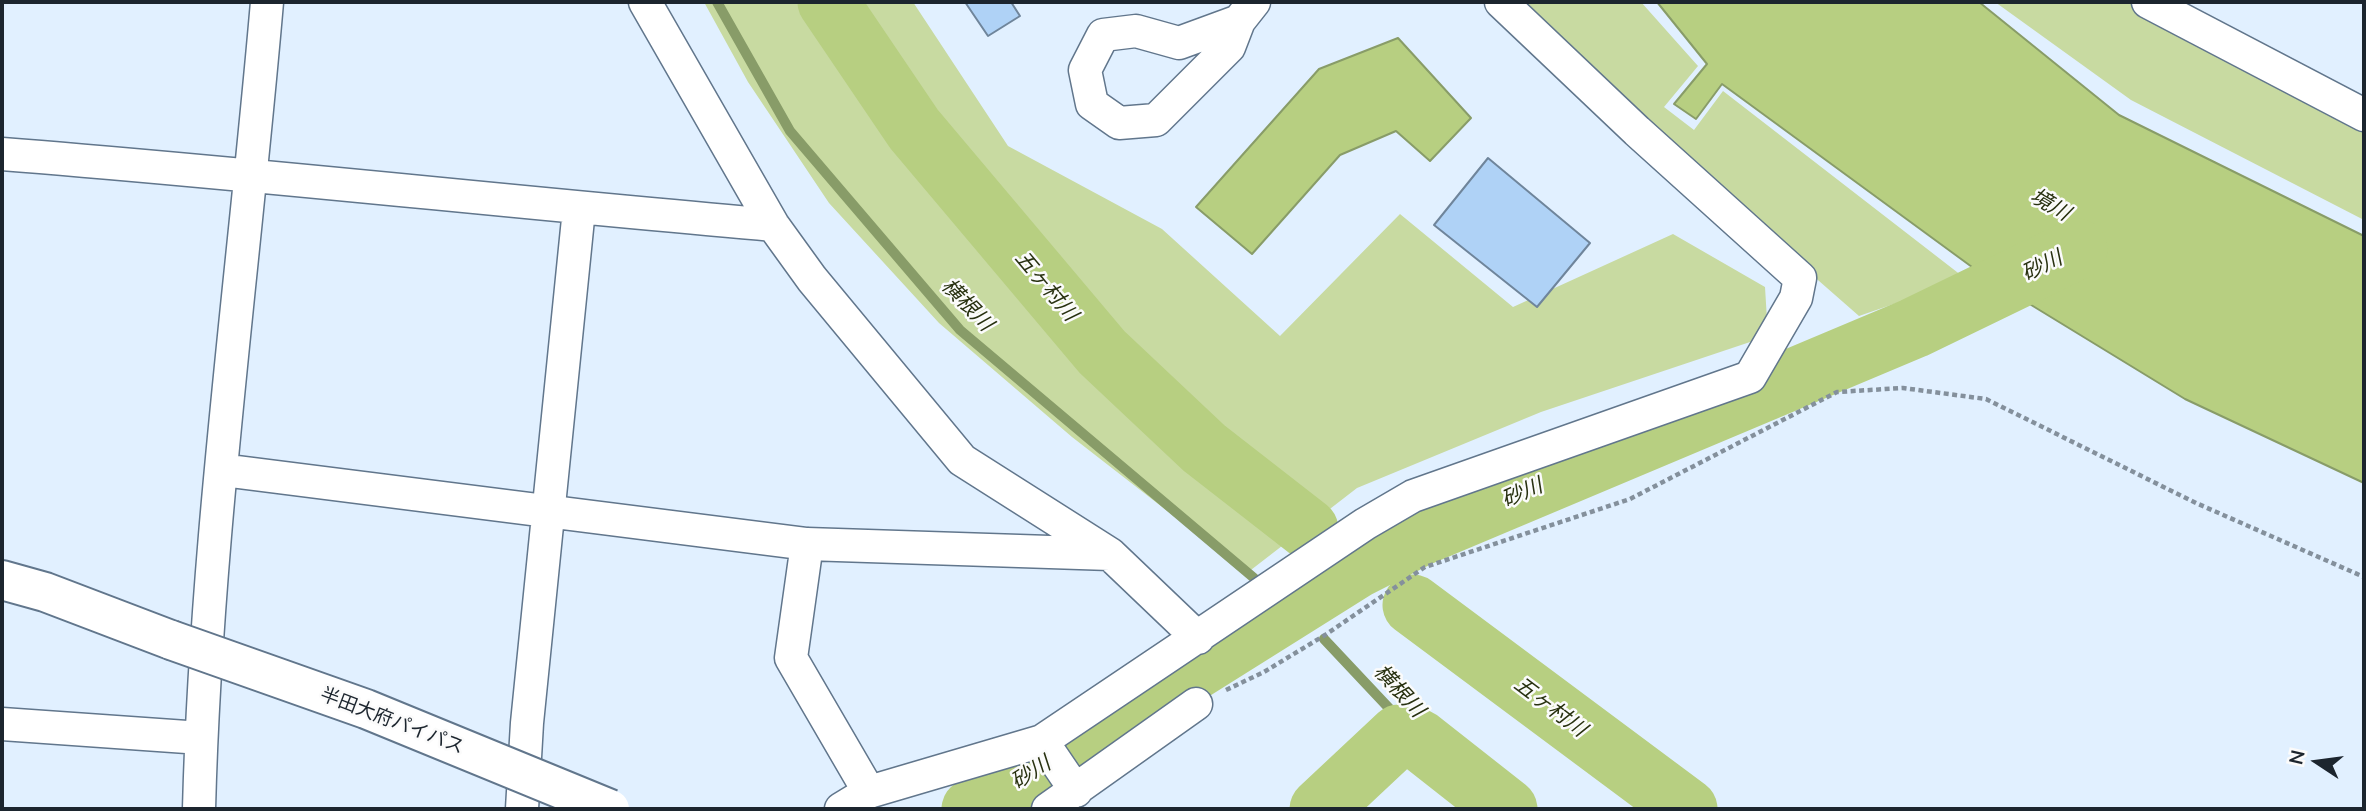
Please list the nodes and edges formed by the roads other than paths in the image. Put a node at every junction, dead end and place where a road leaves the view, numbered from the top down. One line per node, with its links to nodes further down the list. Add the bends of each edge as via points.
1 (267, 2): 8 (street)
2 (645, 2): 10 (street)
3 (1501, 2): 17 (street, via 1800,278 1796,298 1750,377 1413,496)
4 (2148, 2): 6 (street)
5 (1247, 11): 5 (street, via 1229,47 1156,120 1119,123 1092,104 1085,70 1103,36 1136,31 1179,43)
6 (2364, 114)
7 (2, 154): 8 (street)
8 (252, 174): 9 (street); 11 (street)
9 (579, 209): 10 (street); 12 (street)
10 (773, 225): 14 (street, via 962,460)
11 (222, 470): 12 (street); 21 (street)
12 (550, 512): 13 (street); 26 (street)
13 (807, 544): 14 (street); 23 (street, via 791,658)
14 (1110, 554): 17 (street)
15 (2, 580): 18 (highway, 半田大府パイパス)
16 (2, 605): 18 (highway, 半田大府パイパス)
17 (1198, 638): 22 (street)
18 (171, 640): 27 (highway, 半田大府パイパス, bridge, via 366,709)
19 (1196, 704): 24 (street)
20 (2, 724): 21 (street)
21 (201, 738): 25 (street)
22 (1042, 743): 23 (street); 24 (street)
23 (869, 792): 28 (street)
24 (1075, 796): 29 (street)
25 (199, 809)
26 (522, 809)
27 (610, 809)
28 (841, 809)
29 (1048, 809)

